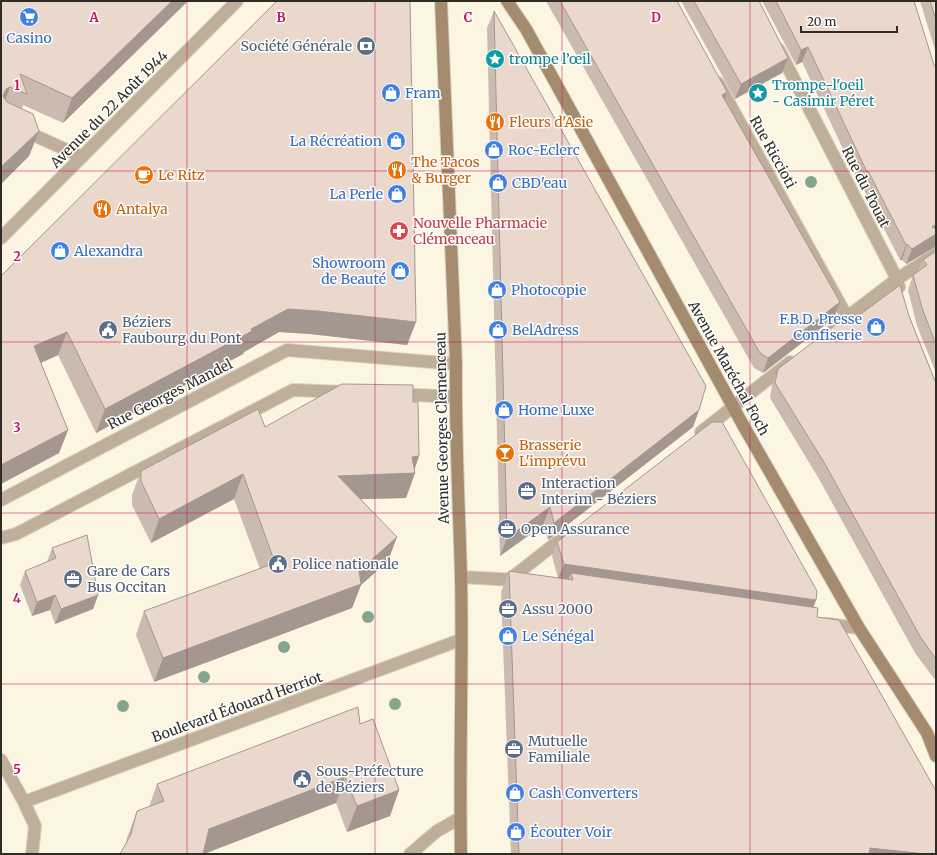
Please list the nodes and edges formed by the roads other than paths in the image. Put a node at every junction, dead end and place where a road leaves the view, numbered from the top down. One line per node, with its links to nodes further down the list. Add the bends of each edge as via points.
1 (237, 1): 7 (street, Avenue du 22 Août 1944)
2 (441, 1): 15 (main road, Avenue Georges Clemenceau)
3 (507, 1): 19 (main road, Avenue Maréchal Foch, via 526,29)
4 (775, 43): 10 (street, Rue du Touat)
5 (714, 76): 12 (street, Rue Riccioti)
6 (1, 120): 7 (street)
7 (82, 157): 8 (street, Avenue du 22 Août 1944)
8 (1, 238)
9 (936, 254): 10 (street)
10 (897, 280): 11 (street, Rue du Touat); 12 (street)
11 (903, 300)
12 (847, 317): 13 (street)
13 (824, 335)
14 (800, 354): 19 (street)
15 (456, 364): 18 (main road, Avenue Georges Clemenceau); 21 (street, Rue Georges Mandel, via 287,350)
16 (355, 392): 23 (street, via 293,390 16,534)
17 (386, 394): 18 (street)
18 (456, 396): 24 (main road, Avenue Georges Clemenceau)
19 (733, 406): 20 (street); 28 (main road, Avenue Maréchal Foch)
20 (694, 437)
21 (1, 500)
22 (577, 527): 25 (street)
23 (1, 538)
24 (461, 577): 25 (street); 29 (main road, Avenue Georges Clemenceau)
25 (510, 579): 26 (street)
26 (526, 581)
27 (818, 622): 28 (street)
28 (858, 628): 30 (main road, Avenue Maréchal Foch)
29 (460, 640): 34 (street, Boulevard Édouard Herriot); 35 (main road, Avenue Georges Clemenceau)
30 (926, 733): 31 (street, Avenue Maréchal Foch); 32 (main road)
31 (936, 742)
32 (936, 756)
33 (1, 760): 34 (street)
34 (24, 802): 36 (street, via 35,826)
35 (460, 818): 37 (street, via 437,831); 38 (main road, Avenue Georges Clemenceau)
36 (32, 854)
37 (410, 854)
38 (462, 854)

